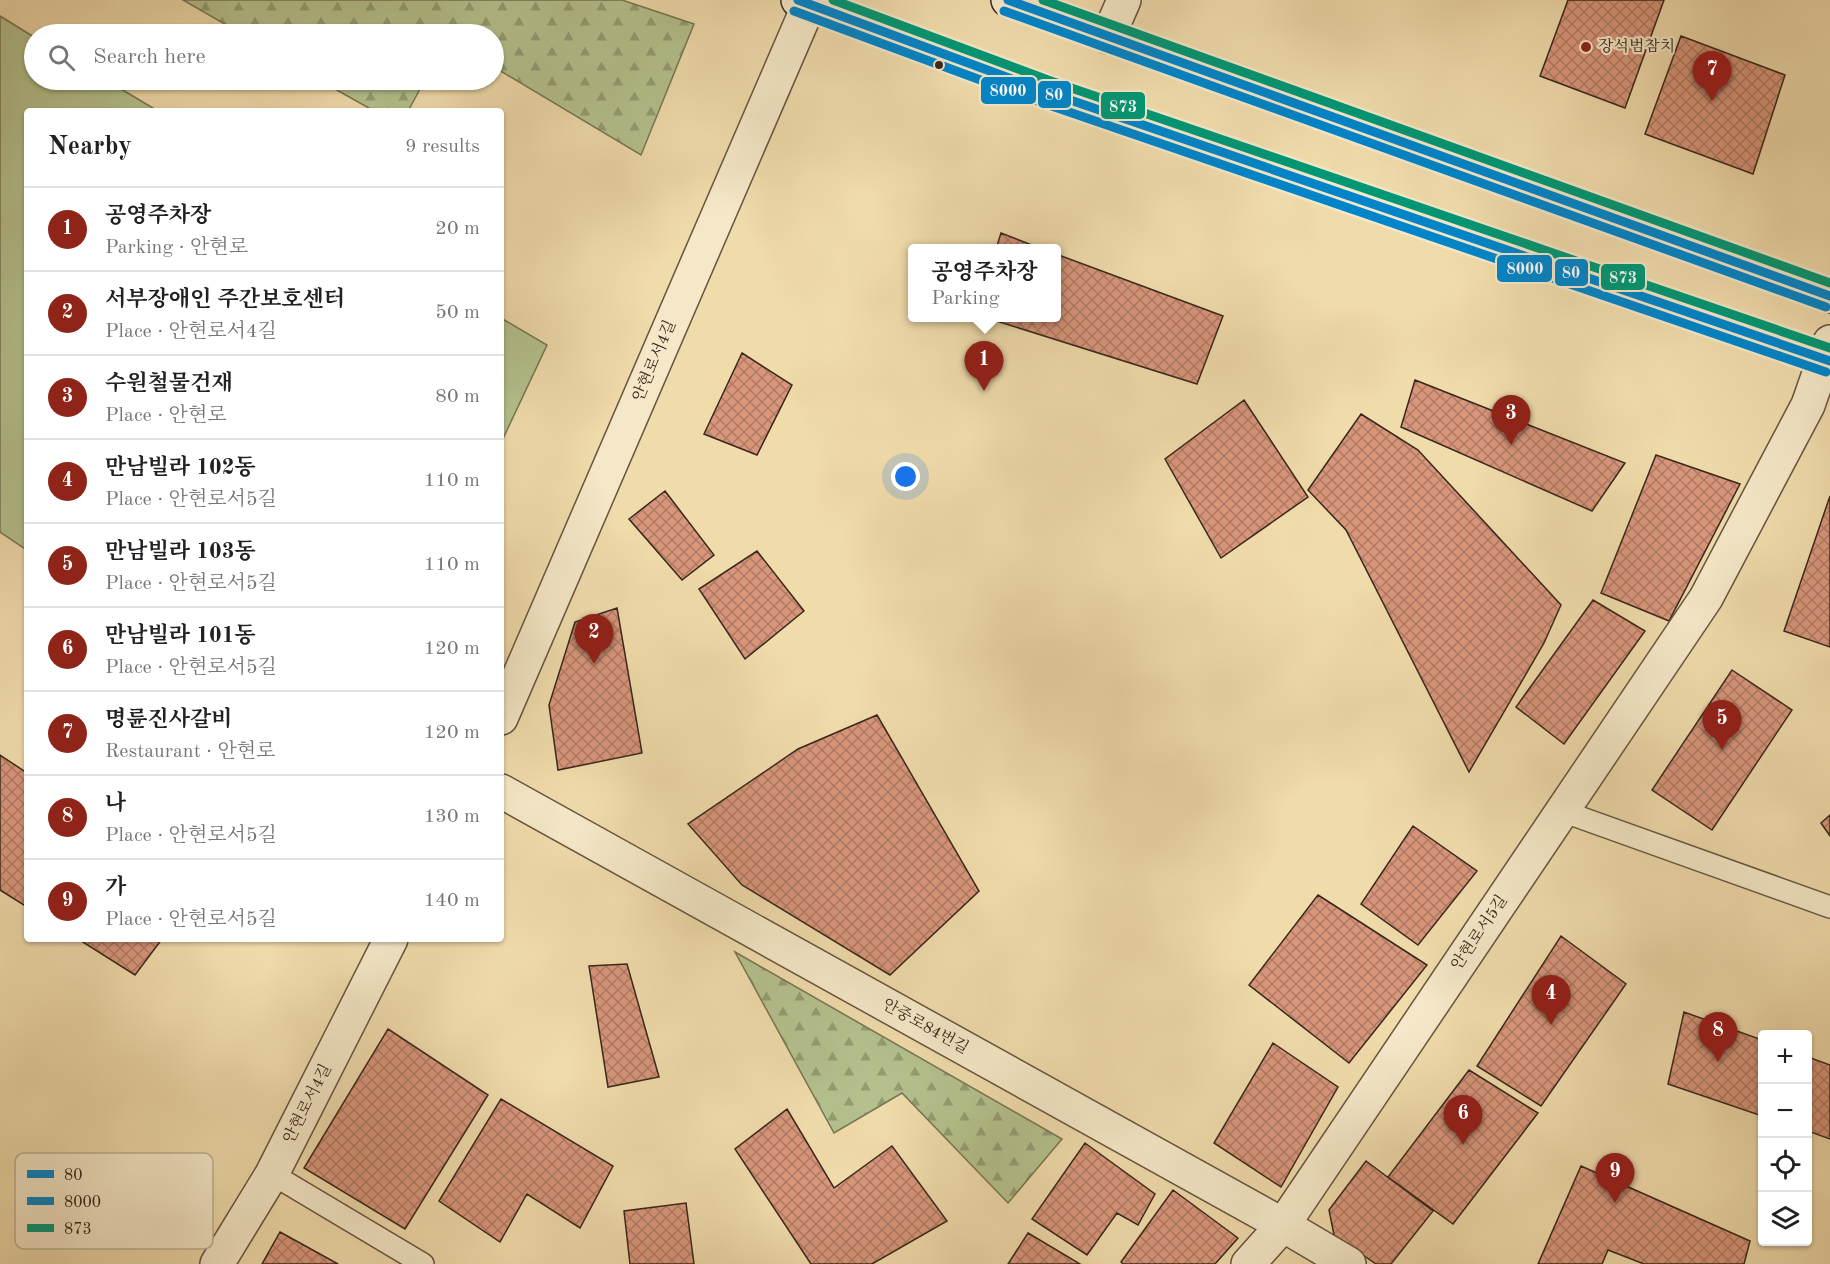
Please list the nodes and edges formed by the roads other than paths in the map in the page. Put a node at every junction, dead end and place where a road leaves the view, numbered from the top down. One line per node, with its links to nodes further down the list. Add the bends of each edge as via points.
1 (1008, 0): 4 (street)
2 (1124, 0): 4 (street)
3 (806, 2): 6 (street, via 1044,91); 7 (street, 안현로서4길)
4 (1108, 37): 5 (street)
5 (1830, 296)
6 (1828, 354): 9 (street, 안현로서5길, via 1808,405 1706,598)
7 (504, 711)
8 (504, 793): 13 (street, 안중로84번길)
9 (1562, 811): 10 (lane); 13 (street, 안현로서5길)
10 (1830, 907)
11 (390, 942): 12 (street, 안현로서4길)
12 (272, 1174): 14 (street, 안현로서4길); 15 (lane)
13 (1283, 1225): 16 (street, 안현로서5길); 17 (street, 안중로84번길)
14 (217, 1264)
15 (423, 1264)
16 (1248, 1264)
17 (1349, 1264)

